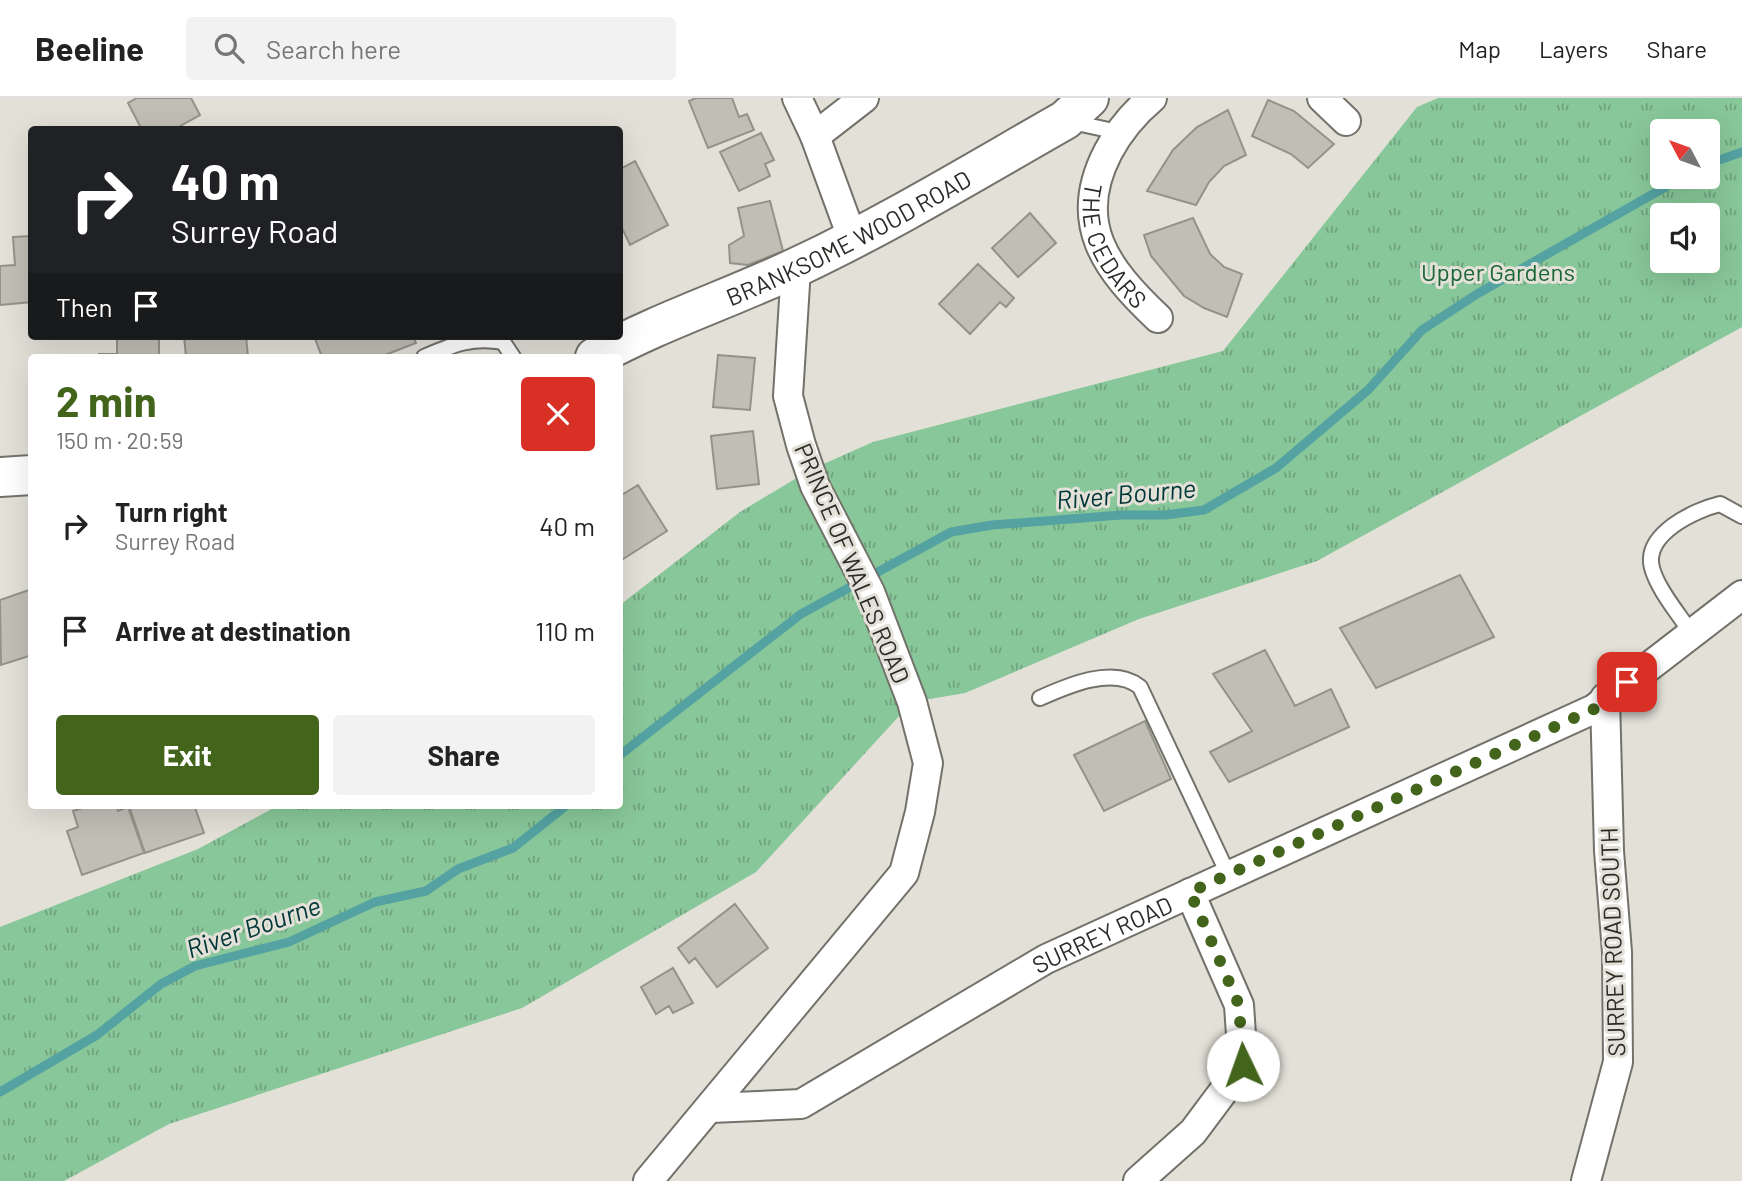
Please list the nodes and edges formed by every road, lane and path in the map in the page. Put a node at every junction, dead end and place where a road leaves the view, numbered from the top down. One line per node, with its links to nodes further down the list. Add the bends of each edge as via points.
1 (797, 98): 8 (street)
2 (864, 98): 8 (street)
3 (1152, 98): 7 (street, THE CEDARS)
4 (1322, 98): 6 (street)
5 (1077, 109): 7 (lane); 9 (street, BRANKSOME WOOD ROAD)
6 (1346, 121)
7 (1118, 132): 11 (street, THE CEDARS, via 1092,193 1091,216 1108,259 1131,292)
8 (815, 136): 9 (street)
9 (853, 240): 10 (street, BRANKSOME WOOD ROAD)
10 (796, 268): 16 (street, BRANKSOME WOOD ROAD); 26 (street, PRINCE OF WALES ROAD, via 788,396 815,486 870,592 912,702 928,764 904,873)
11 (1158, 318)
12 (468, 340): 14 (lane)
13 (493, 340): 15 (lane, via 503,342)
14 (431, 354)
15 (511, 354)
16 (600, 354)
17 (28, 475): 18 (street)
18 (0, 477)
19 (1742, 516): 21 (lane, via 1720,504 1695,511 1660,538 1651,554 1652,569)
20 (1742, 595): 21 (street, SURREY ROAD)
21 (1691, 633): 23 (street, SURREY ROAD)
22 (1040, 698): 24 (lane, via 1076,684 1113,677 1140,687)
23 (1605, 698): 24 (street, SURREY ROAD, via 1594,709); 29 (street, SURREY ROAD SOUTH, via 1618,1062)
24 (1228, 874): 25 (street, SURREY ROAD)
25 (1190, 892): 26 (street, SURREY ROAD, via 1046,959 801,1104); 28 (street, via 1239,1005 1243,1065 1192,1132)
26 (711, 1108): 27 (street, PRINCE OF WALES ROAD)
27 (648, 1181)
28 (1138, 1181)
29 (1586, 1181)

